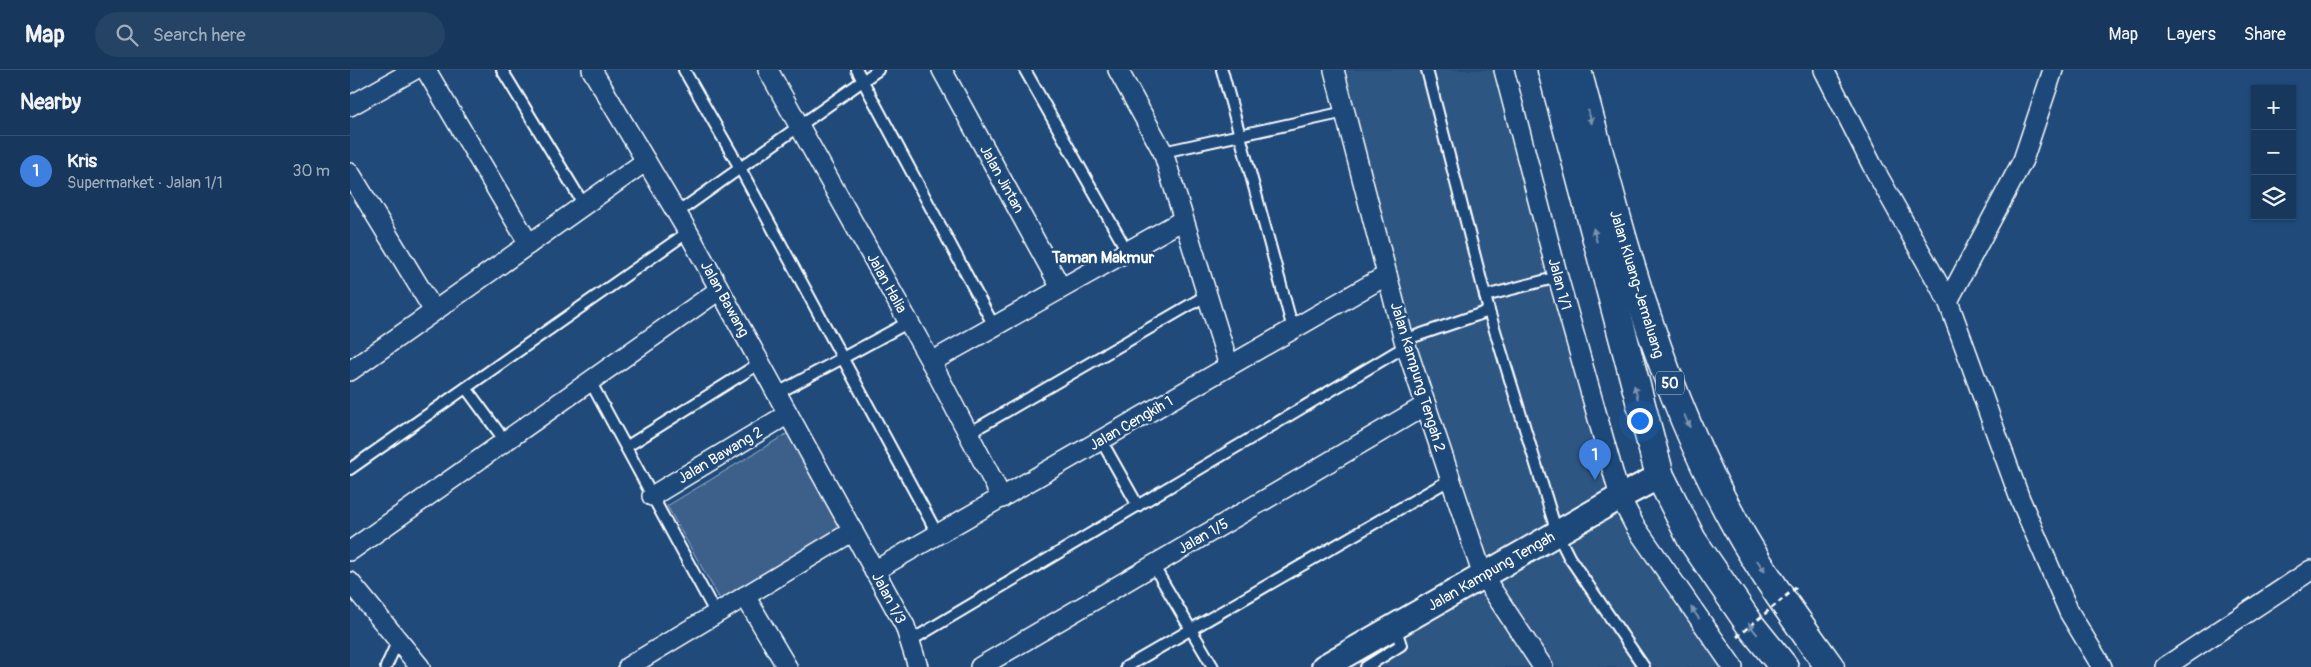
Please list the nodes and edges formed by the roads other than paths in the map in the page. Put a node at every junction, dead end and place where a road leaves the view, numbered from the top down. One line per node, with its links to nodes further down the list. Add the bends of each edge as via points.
1 (414, 70): 21 (street)
2 (426, 70): 33 (street)
3 (502, 70): 29 (lane)
4 (592, 70): 26 (street, Jalan Bawang)
5 (684, 70): 27 (lane)
6 (768, 70): 23 (street, Jalan Halia)
7 (857, 70): 20 (lane)
8 (878, 70): 20 (lane)
9 (942, 70): 37 (street, Jalan Jintan)
10 (1025, 70): 34 (lane)
11 (1118, 70): 25 (street)
12 (1222, 70): 24 (lane)
13 (1334, 70): 22 (street, Jalan Kampung Tengah 2)
14 (1427, 70): 40 (lane)
15 (1504, 70): 36 (street, Jalan 1/1)
16 (1552, 70): 63 (highway, Jalan Kluang-Jemaluang / 50, one-way to 16)
17 (1577, 70): 98 (highway, Jalan Kluang-Jemaluang / 50, one-way to 98, via 1625,253 1661,363 1734,522)
18 (1824, 70): 41 (street, via 1872,165)
19 (2053, 70): 41 (street, via 2023,160)
20 (863, 80): 23 (lane); 45 (lane)
21 (350, 106)
22 (1345, 112): 24 (lane); 35 (street, Jalan Kampung Tengah 2)
23 (800, 125): 27 (lane); 44 (street, Jalan Halia)
24 (1239, 134): 25 (lane); 46 (lane)
25 (1162, 152): 31 (street)
26 (646, 161): 29 (street); 30 (street, Jalan Bawang)
27 (740, 168): 30 (lane); 48 (lane)
28 (350, 173): 42 (street)
29 (584, 206): 33 (street)
30 (677, 213): 32 (street, Jalan Bawang)
31 (1183, 220): 34 (street); 39 (street)
32 (688, 232): 38 (street, Jalan Bawang); 54 (lane)
33 (529, 244): 42 (street)
34 (1127, 251): 37 (street)
35 (1387, 275): 46 (street, Jalan Cengkih 1); 47 (street, Jalan Kampung Tengah 2)
36 (1558, 277): 40 (lane); 66 (street, Jalan 1/1)
37 (1061, 288): 45 (street)
38 (719, 290): 50 (street, Jalan Bawang); 53 (street)
39 (1206, 295): 51 (street); 58 (lane)
40 (1485, 296): 43 (lane)
41 (1948, 301): 99 (street, via 2020,499 2069,612)
42 (434, 311): 52 (street)
43 (1489, 311): 47 (lane); 70 (lane)
44 (909, 322): 48 (lane); 49 (street, Jalan Halia)
45 (994, 326): 49 (street)
46 (1293, 329): 51 (street, Jalan Cengkih 1)
47 (1405, 343): 56 (street, Jalan Kampung Tengah 2); 68 (lane)
48 (843, 358): 55 (lane); 71 (lane)
49 (931, 362): 58 (street, Jalan Halia)
50 (760, 363): 55 (street, Jalan Bawang); 61 (lane)
51 (1229, 366): 59 (street, Jalan Cengkih 1)
52 (350, 371)
53 (590, 381): 60 (street); 61 (lane)
54 (466, 388): 60 (lane); 62 (lane)
55 (776, 394): 57 (street, Jalan Bawang)
56 (1426, 405): 64 (street, Jalan Kampung Tengah 2); 73 (street, Jalan 1/5)
57 (788, 414): 65 (street, Jalan Bawang 2); 69 (street, Jalan Bawang)
58 (969, 433): 67 (street, Jalan Halia)
59 (1101, 440): 67 (street, Jalan Cengkih 1); 68 (lane)
60 (506, 441): 72 (street)
61 (626, 447): 65 (lane)
62 (350, 469)
63 (1660, 476): 66 (street, Jalan Kampung Tengah); 97 (highway, Jalan Kluang-Jemaluang / 50, one-way to 63, via 1751,626 1692,540)
64 (1451, 479): 76 (street, Jalan Kampung Tengah 2); 81 (lane)
65 (652, 496): 79 (lane)
66 (1620, 497): 70 (street, Jalan Kampung Tengah); 96 (street, Jalan 1/1, one-way to 66, via 1635,526)
67 (1002, 498): 71 (street, Jalan Cengkih 1)
68 (1138, 506): 83 (lane)
69 (853, 531): 75 (street, Jalan 1/3); 78 (street)
70 (1557, 533): 76 (street, Jalan Kampung Tengah); 95 (lane, via 1569,557)
71 (938, 535): 75 (street, Jalan Cengkih 1)
72 (350, 551)
73 (1153, 566): 81 (lane); 91 (street, Jalan 1/5)
74 (2311, 570): 100 (street)
75 (874, 571): 83 (street, Jalan 1/3)
76 (1483, 576): 80 (street, Jalan Kampung Tengah); 85 (street, Jalan Kampung Tengah 2)
77 (350, 582): 82 (street)
78 (745, 596): 79 (street); 89 (street)
79 (716, 614): 88 (street)
80 (1395, 625): 84 (street, Jalan Kampung Tengah); 94 (lane, via 1401,645)
81 (1191, 630): 92 (lane); 93 (lane)
82 (398, 640): 86 (lane); 87 (street)
83 (910, 641): 90 (street, Jalan 1/3)
84 (1331, 666)
85 (1541, 666)
86 (386, 667)
87 (420, 667)
88 (628, 667)
89 (787, 667)
90 (918, 667)
91 (980, 667)
92 (1126, 667)
93 (1213, 667)
94 (1366, 667)
95 (1644, 667)
96 (1733, 667)
97 (1784, 667)
98 (1830, 667)
99 (2102, 667)
100 (2165, 667)

